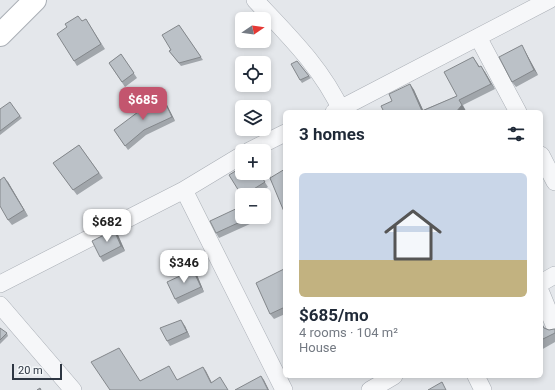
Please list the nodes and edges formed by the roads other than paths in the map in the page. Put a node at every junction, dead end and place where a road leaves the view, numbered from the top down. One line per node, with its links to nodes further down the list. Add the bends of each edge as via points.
1 (35, 0): 4 (main road)
2 (255, 0): 6 (street, via 318,70)
3 (549, 0): 5 (street)
4 (0, 35)
5 (478, 37): 7 (street); 8 (street)
6 (338, 110)
7 (341, 110)
8 (517, 110)
9 (283, 134): 10 (street)
10 (263, 144)
11 (235, 159): 14 (street)
12 (543, 159): 13 (street)
13 (555, 182)
14 (184, 190): 17 (street); 24 (street)
15 (555, 275): 16 (street)
16 (543, 282)
17 (0, 284)
18 (543, 298): 20 (street)
19 (0, 305): 23 (street)
20 (555, 326)
21 (391, 378): 25 (street)
22 (477, 378): 26 (street)
23 (73, 390)
24 (284, 390)
25 (370, 390)
26 (483, 390)

